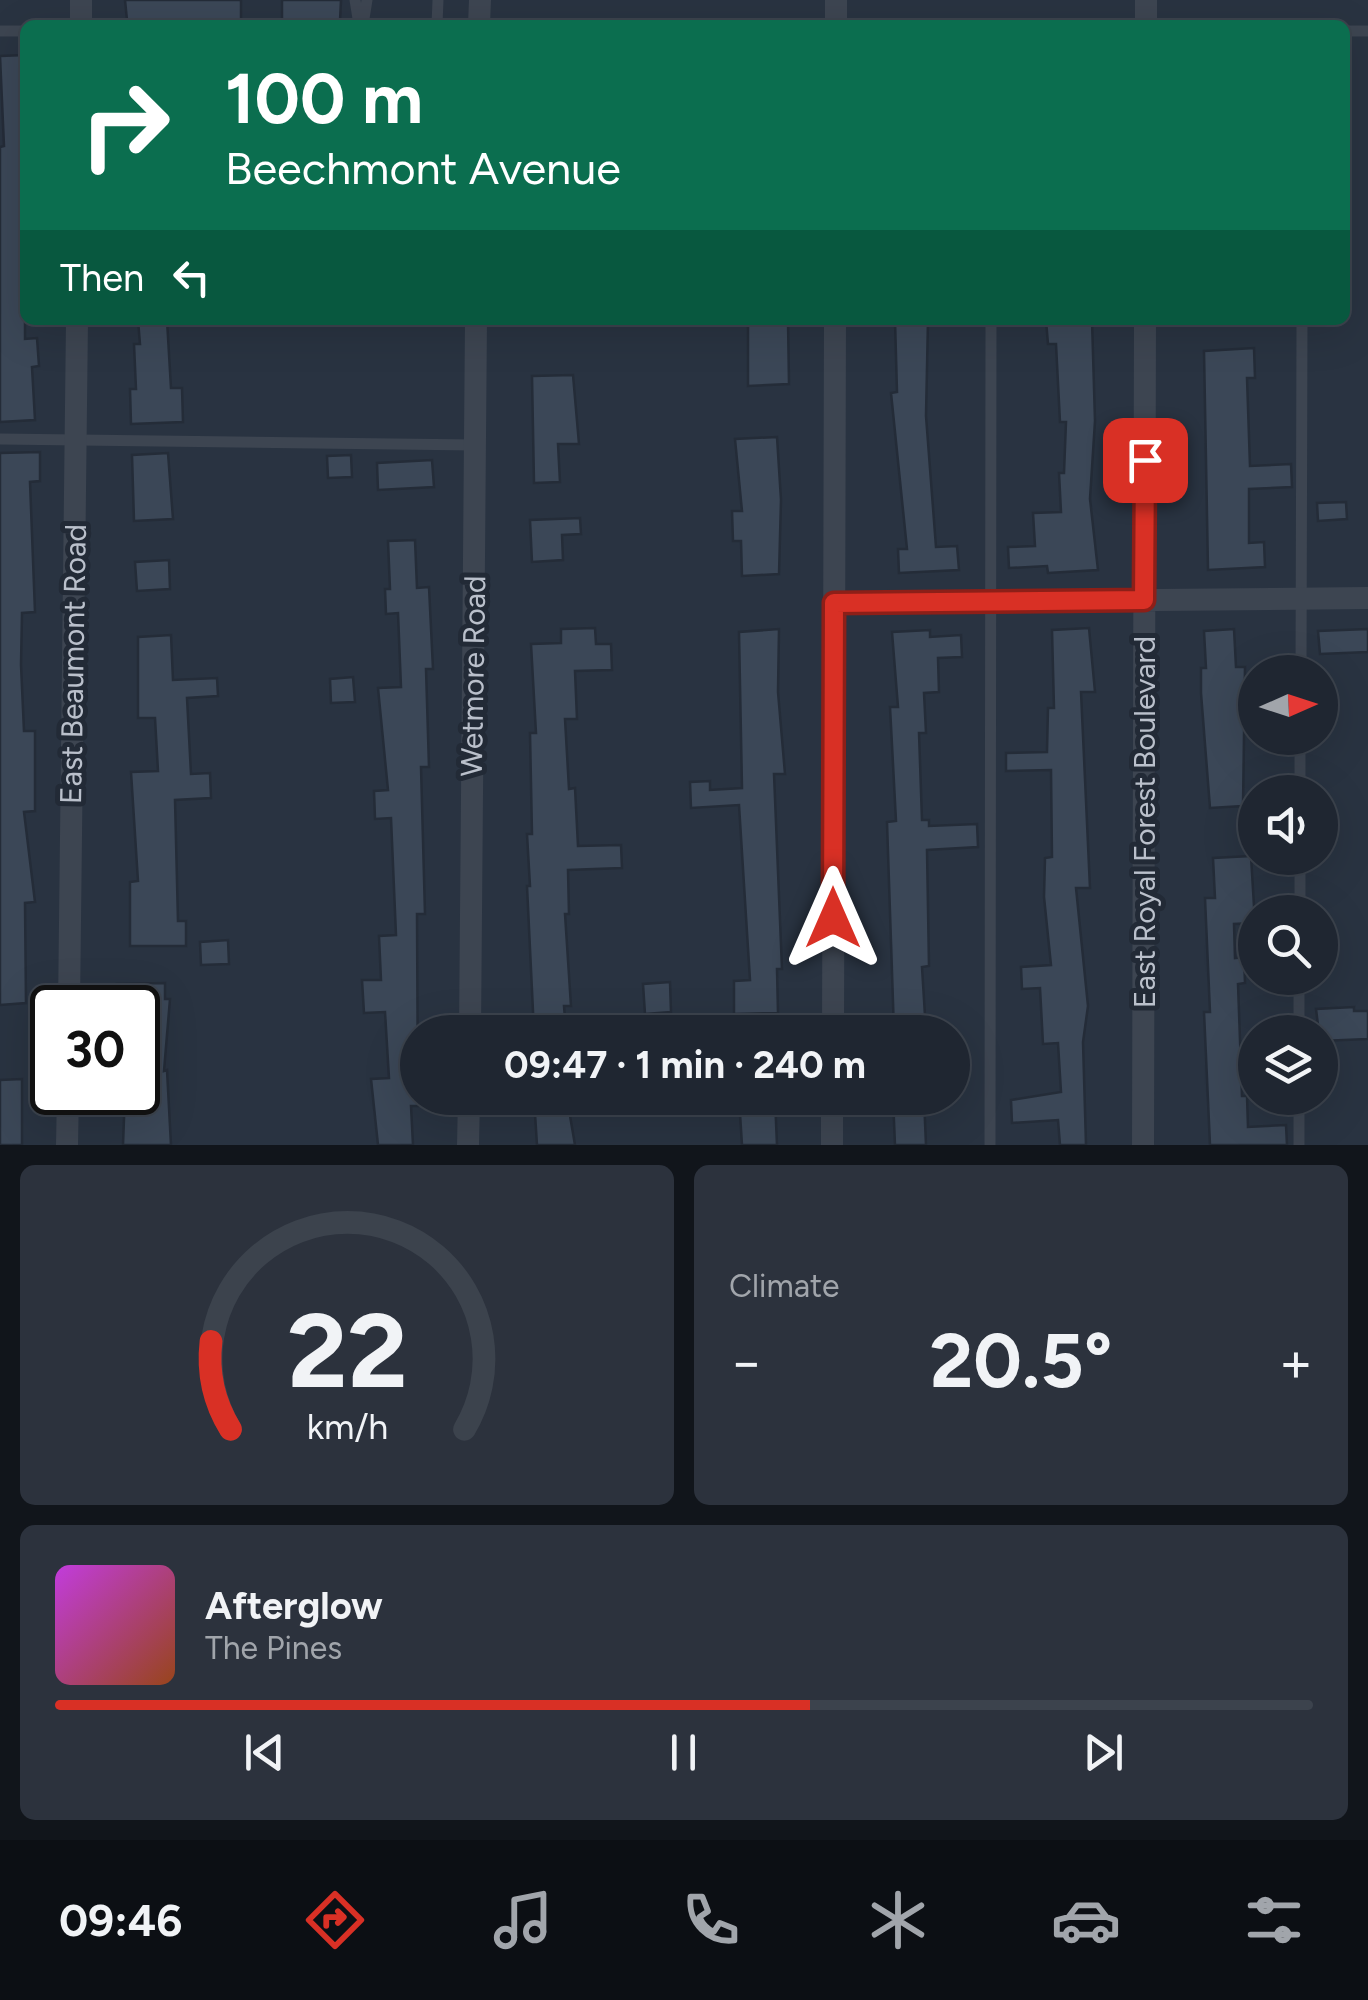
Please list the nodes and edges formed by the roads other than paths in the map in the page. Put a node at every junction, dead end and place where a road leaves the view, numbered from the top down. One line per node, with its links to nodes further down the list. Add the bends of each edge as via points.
1 (77, 325): 8 (street, East Beaumont Road)
2 (476, 325): 9 (street, Wetmore Road)
3 (835, 325): 14 (street)
4 (992, 325): 13 (lane)
5 (1146, 325): 12 (street, East Royal Forest Boulevard)
6 (1302, 325): 10 (lane)
7 (0, 439): 8 (lane)
8 (76, 440): 9 (lane); 16 (street, East Beaumont Road)
9 (475, 446): 17 (street, Wetmore Road)
10 (1301, 598): 11 (street); 12 (street); 15 (lane)
11 (1368, 598)
12 (1144, 600): 13 (street); 27 (street, East Royal Forest Boulevard)
13 (991, 602): 14 (street); 26 (lane)
14 (834, 603): 18 (street)
15 (1300, 655)
16 (69, 985)
17 (470, 1015)
18 (832, 1015)
19 (68, 1115): 23 (street)
20 (469, 1115): 24 (street)
21 (832, 1115): 25 (street)
22 (1299, 1115): 28 (lane)
23 (68, 1145)
24 (468, 1145)
25 (832, 1145)
26 (990, 1145)
27 (1143, 1145)
28 (1299, 1145)

